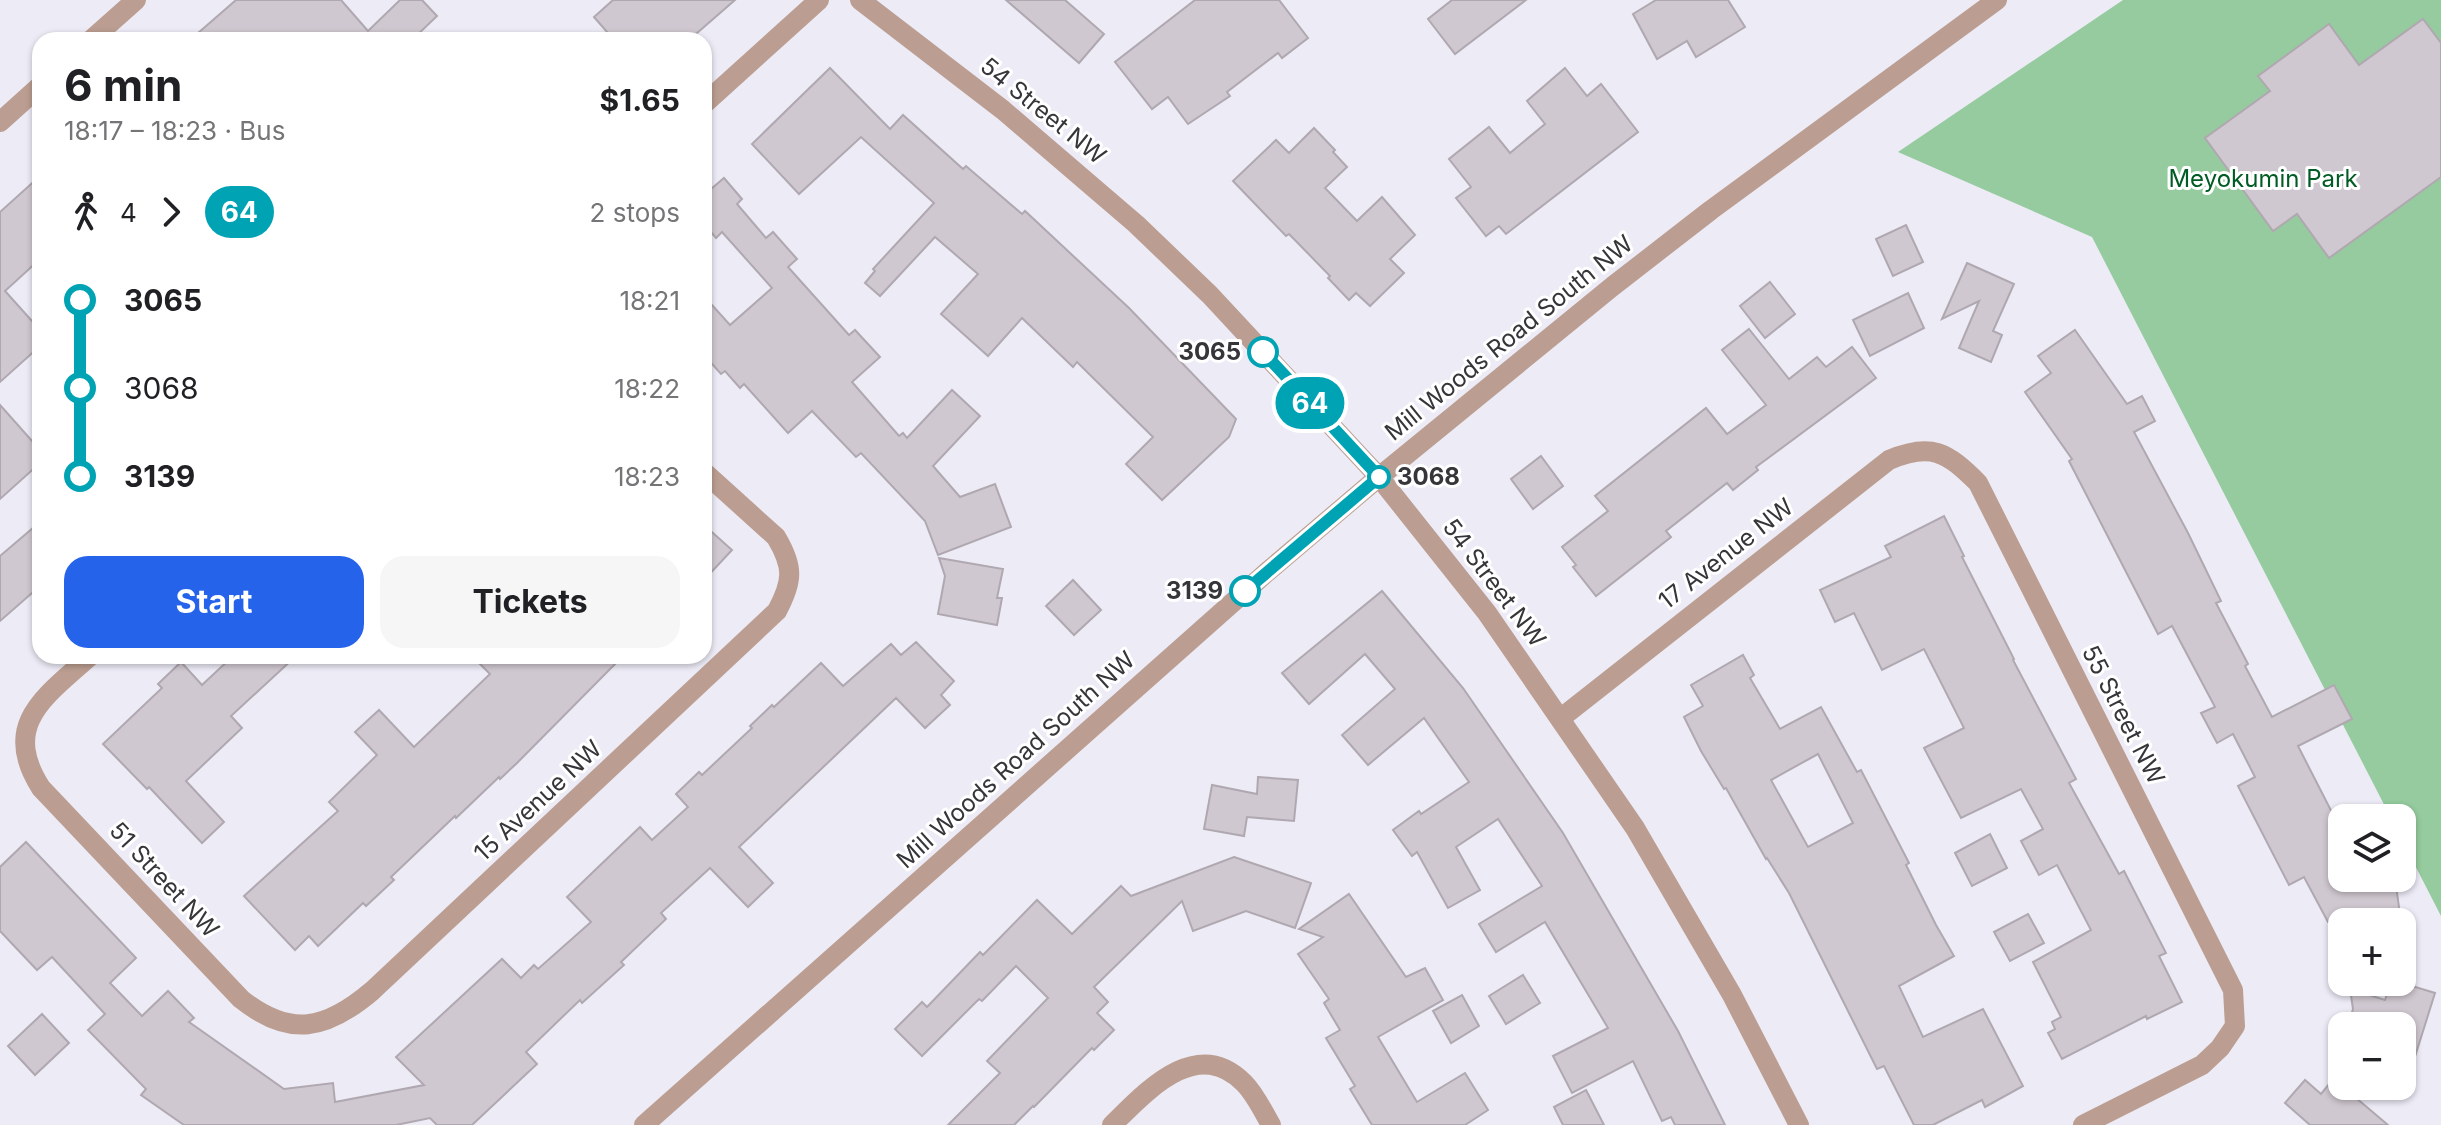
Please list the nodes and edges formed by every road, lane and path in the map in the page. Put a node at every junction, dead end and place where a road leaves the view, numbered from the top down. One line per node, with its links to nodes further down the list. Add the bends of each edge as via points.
1 (136, 0): 5 (street)
2 (819, 0): 7 (street)
3 (860, 0): 10 (street, 54 Street NW, via 1003,110 1136,224 1210,295)
4 (1997, 0): 10 (street, Mill Woods Road South NW, via 1686,229)
5 (100, 32)
6 (32, 93): 8 (street)
7 (712, 97)
8 (0, 122)
9 (1931, 450): 13 (street, 17 Avenue NW, via 1889,460); 19 (street, 55 Street NW, via 1956,461 1978,483 2233,990 2235,1026 2202,1065)
10 (1379, 477): 13 (street, 54 Street NW, via 1487,613); 15 (street, Mill Woods Road South NW)
11 (712, 479): 14 (street, 15 Avenue NW, via 785,551 790,581 777,611 372,991 330,1020)
12 (81, 664): 14 (street, 51 Street NW, via 44,697 25,725 22,743 28,768 41,788 241,999 268,1018)
13 (1561, 718): 18 (street, 54 Street NW, via 1696,930)
14 (296, 1024)
15 (644, 1125)
16 (1112, 1125): 17 (street, via 1165,1077 1199,1064 1243,1082)
17 (1271, 1125)
18 (1799, 1125)
19 (2083, 1125)

